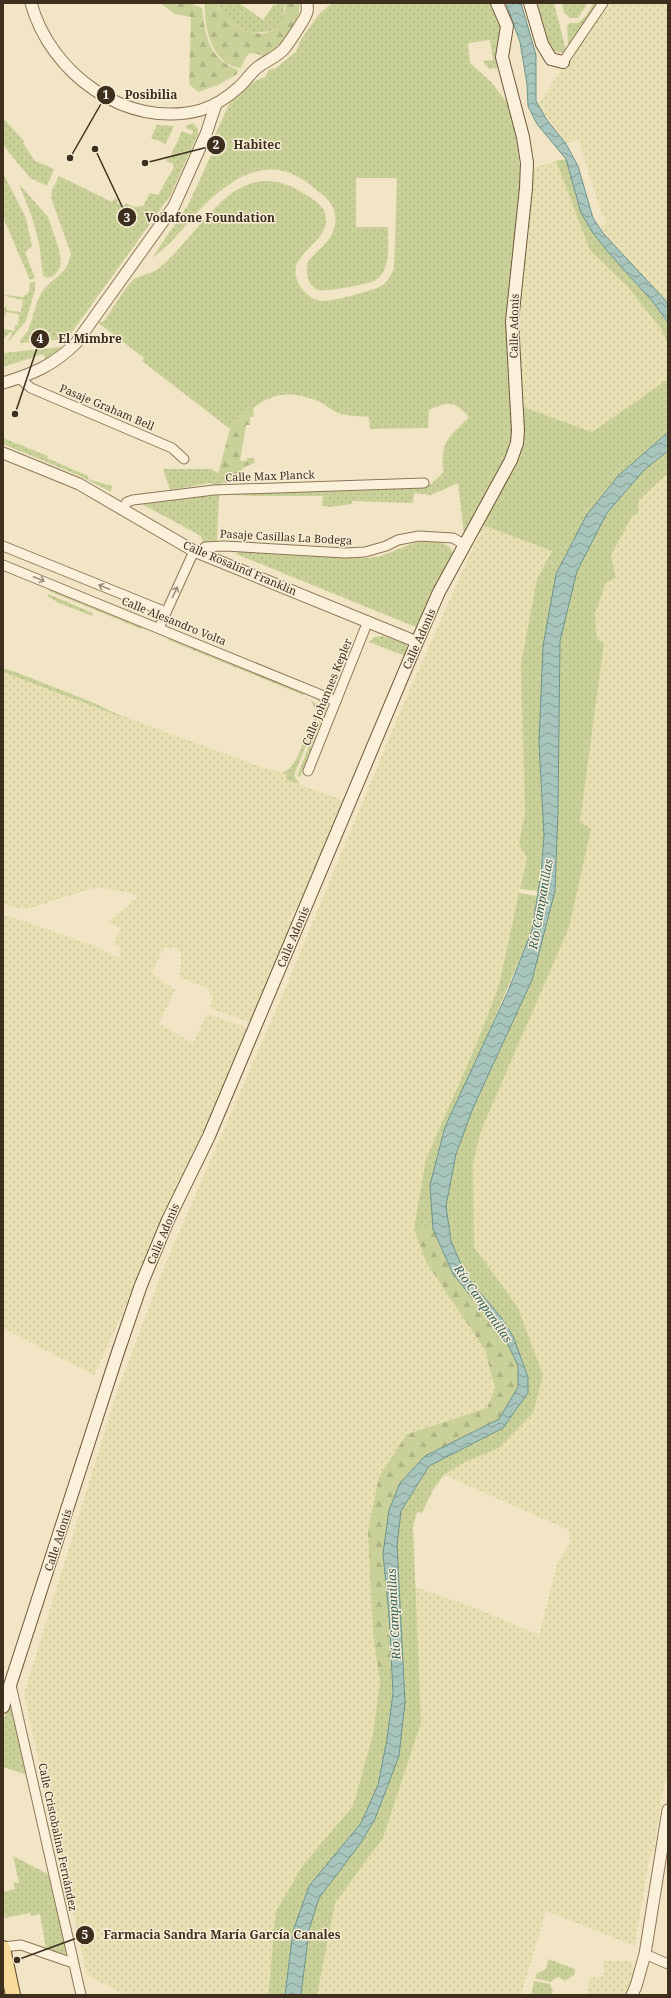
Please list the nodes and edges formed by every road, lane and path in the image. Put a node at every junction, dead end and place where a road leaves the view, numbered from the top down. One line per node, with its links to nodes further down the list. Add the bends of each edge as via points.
1 (31, 3): 8 (street, via 38,24 62,61 75,76 106,97 136,109 174,114 201,110)
2 (315, 3): 6 (street)
3 (497, 3): 15 (main road, Calle Adonis, via 507,26 502,57 523,137 526,163 526,188 512,321 518,431 511,460)
4 (530, 3): 7 (main road, via 542,44 551,59)
5 (603, 3): 7 (street)
6 (307, 8): 8 (street, via 282,51 256,68 239,87)
7 (563, 62)
8 (216, 104): 9 (street, via 206,134 174,206 76,342 62,357 42,370)
9 (19, 378): 10 (street); 12 (street, Pasaje Graham Bell, via 30,388 172,448)
10 (3, 383)
11 (3, 452): 14 (street, Calle Rosalind Franklin, via 68,478)
12 (184, 460)
13 (424, 483): 14 (street, Calle Max Planck, via 214,490 133,500 127,502)
14 (122, 510): 17 (street, Calle Rosalind Franklin)
15 (465, 545): 17 (street, Pasaje Casillas La Bodega, via 453,538 419,536 398,540 365,552 224,546 205,547); 22 (main road, Calle Adonis, via 439,592)
16 (3, 546): 19 (street, Calle Alesandro Volta, one-way to 16)
17 (198, 552): 19 (street, one-way to 17); 20 (street, Calle Rosalind Franklin)
18 (3, 565): 21 (street, Calle Alesandro Volta, one-way to 21)
19 (166, 612): 21 (street)
20 (368, 622): 22 (street, Calle Rosalind Franklin); 23 (street, Calle Johannes Kepler)
21 (159, 628): 23 (street, Calle Alesandro Volta)
22 (417, 642): 25 (main road, Calle Adonis, via 209,1136 168,1220 141,1285)
23 (336, 700): 24 (street, Calle Johannes Kepler)
24 (308, 771)
25 (11, 1685): 26 (main road, Calle Adonis); 32 (street, Calle Cristobalina Fernández)
26 (3, 1707)
27 (668, 1810): 28 (street)
28 (667, 1822): 29 (street)
29 (666, 1838): 31 (street)
30 (3, 1947): 32 (street, via 21,1945); 34 (main road)
31 (645, 1954): 33 (street); 36 (street)
32 (73, 1963): 35 (street, Calle Cristobalina Fernández)
33 (668, 1964)
34 (13, 1995)
35 (81, 1995)
36 (632, 1995)

